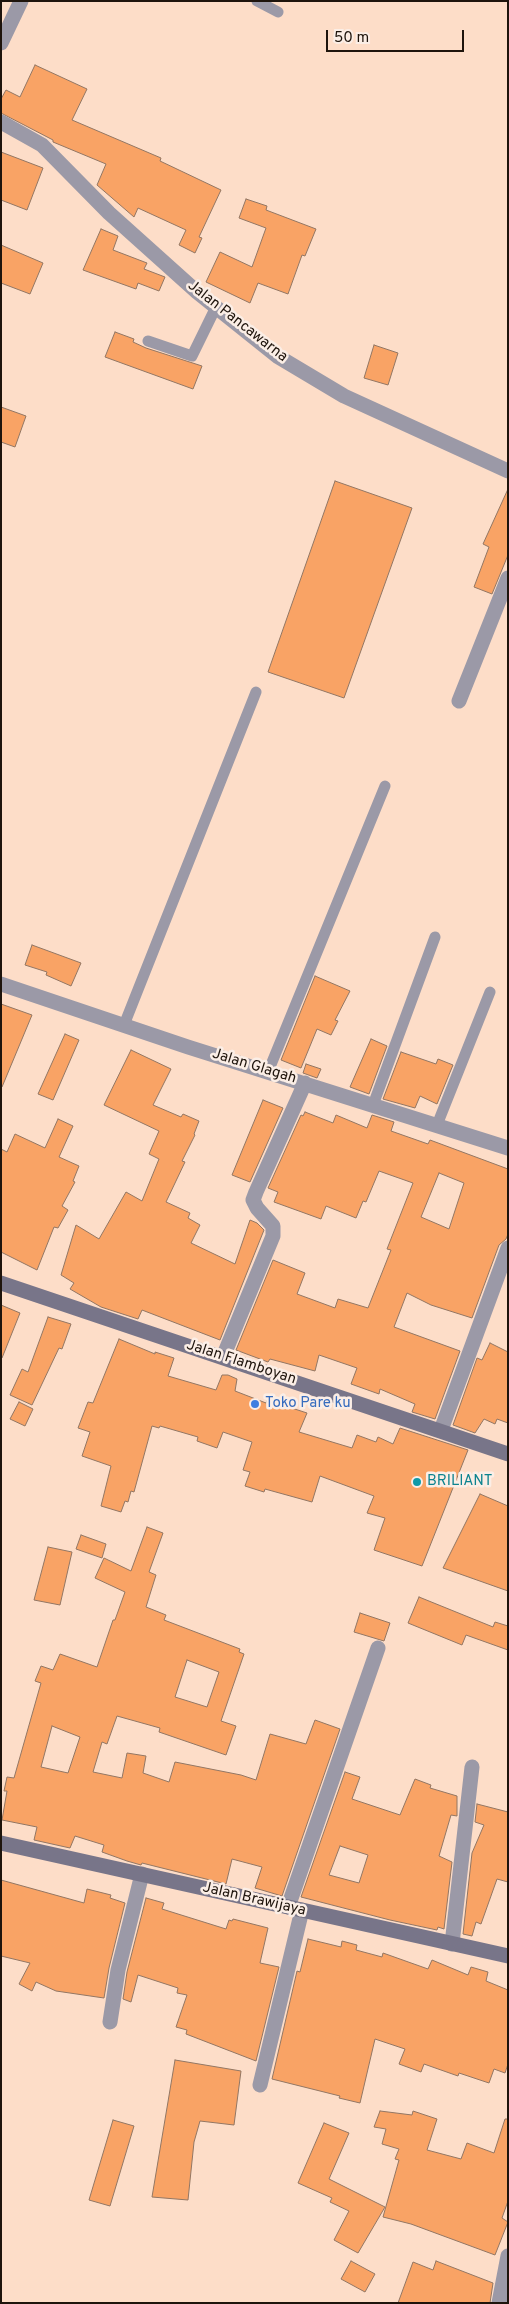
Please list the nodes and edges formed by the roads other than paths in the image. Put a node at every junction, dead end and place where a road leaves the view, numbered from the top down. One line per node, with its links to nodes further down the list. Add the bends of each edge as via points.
1 (21, 1): 4 (street)
2 (257, 1): 3 (lane)
3 (278, 12)
4 (1, 42)
5 (1, 122): 6 (street, Jalan Pancawarna, via 42,145 109,213)
6 (216, 308): 7 (lane, via 192,356); 8 (street, Jalan Pancawarna, via 277,356 344,396)
7 (148, 341)
8 (508, 471)
9 (508, 578): 11 (street)
10 (256, 692): 16 (lane)
11 (459, 701)
12 (384, 786): 17 (lane)
13 (435, 937): 19 (lane)
14 (1, 984): 16 (street, Jalan Glagah)
15 (490, 992): 20 (lane)
16 (124, 1025): 17 (street, Jalan Glagah)
17 (268, 1072): 18 (street, Jalan Glagah)
18 (305, 1084): 19 (street, Jalan Glagah); 24 (street, via 253,1200 273,1226 273,1236)
19 (373, 1105): 20 (street, Jalan Glagah)
20 (437, 1125): 21 (street, Jalan Glagah)
21 (508, 1148)
22 (508, 1248): 25 (street)
23 (1, 1283): 24 (street, Jalan Flamboyan)
24 (223, 1357): 25 (street, Jalan Flamboyan)
25 (441, 1430): 26 (street, Jalan Flamboyan)
26 (508, 1454)
27 (378, 1648): 31 (street)
28 (472, 1768): 32 (street)
29 (1, 1842): 30 (street, Jalan Brawijaya)
30 (142, 1874): 31 (street, Jalan Brawijaya); 34 (street, via 118,1970)
31 (295, 1909): 32 (street, Jalan Brawijaya); 35 (street)
32 (452, 1944): 33 (street, Jalan Brawijaya)
33 (508, 1956)
34 (110, 2022)
35 (260, 2085)
36 (508, 2256): 37 (street)
37 (499, 2303)

